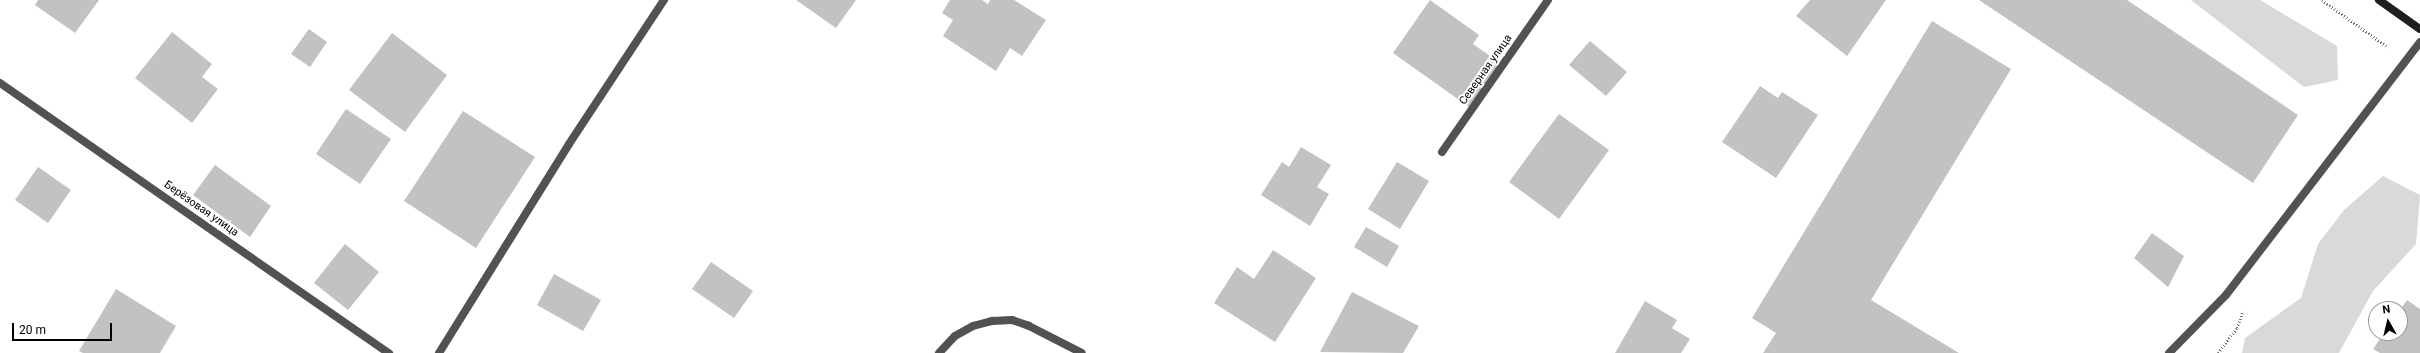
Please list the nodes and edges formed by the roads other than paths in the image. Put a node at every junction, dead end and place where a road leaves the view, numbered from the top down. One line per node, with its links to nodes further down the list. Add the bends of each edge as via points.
1 (664, 0): 9 (street, via 569,144)
2 (1548, 0): 7 (street, Северная улица)
3 (2379, 0): 4 (street)
4 (2420, 29)
5 (2420, 42): 12 (street, via 2226,296)
6 (0, 83): 8 (street, Берёзовая улица)
7 (1442, 152)
8 (389, 353)
9 (439, 353)
10 (939, 353): 11 (street, via 955,336 973,326 992,321 1012,320)
11 (1082, 353)
12 (2170, 353)

